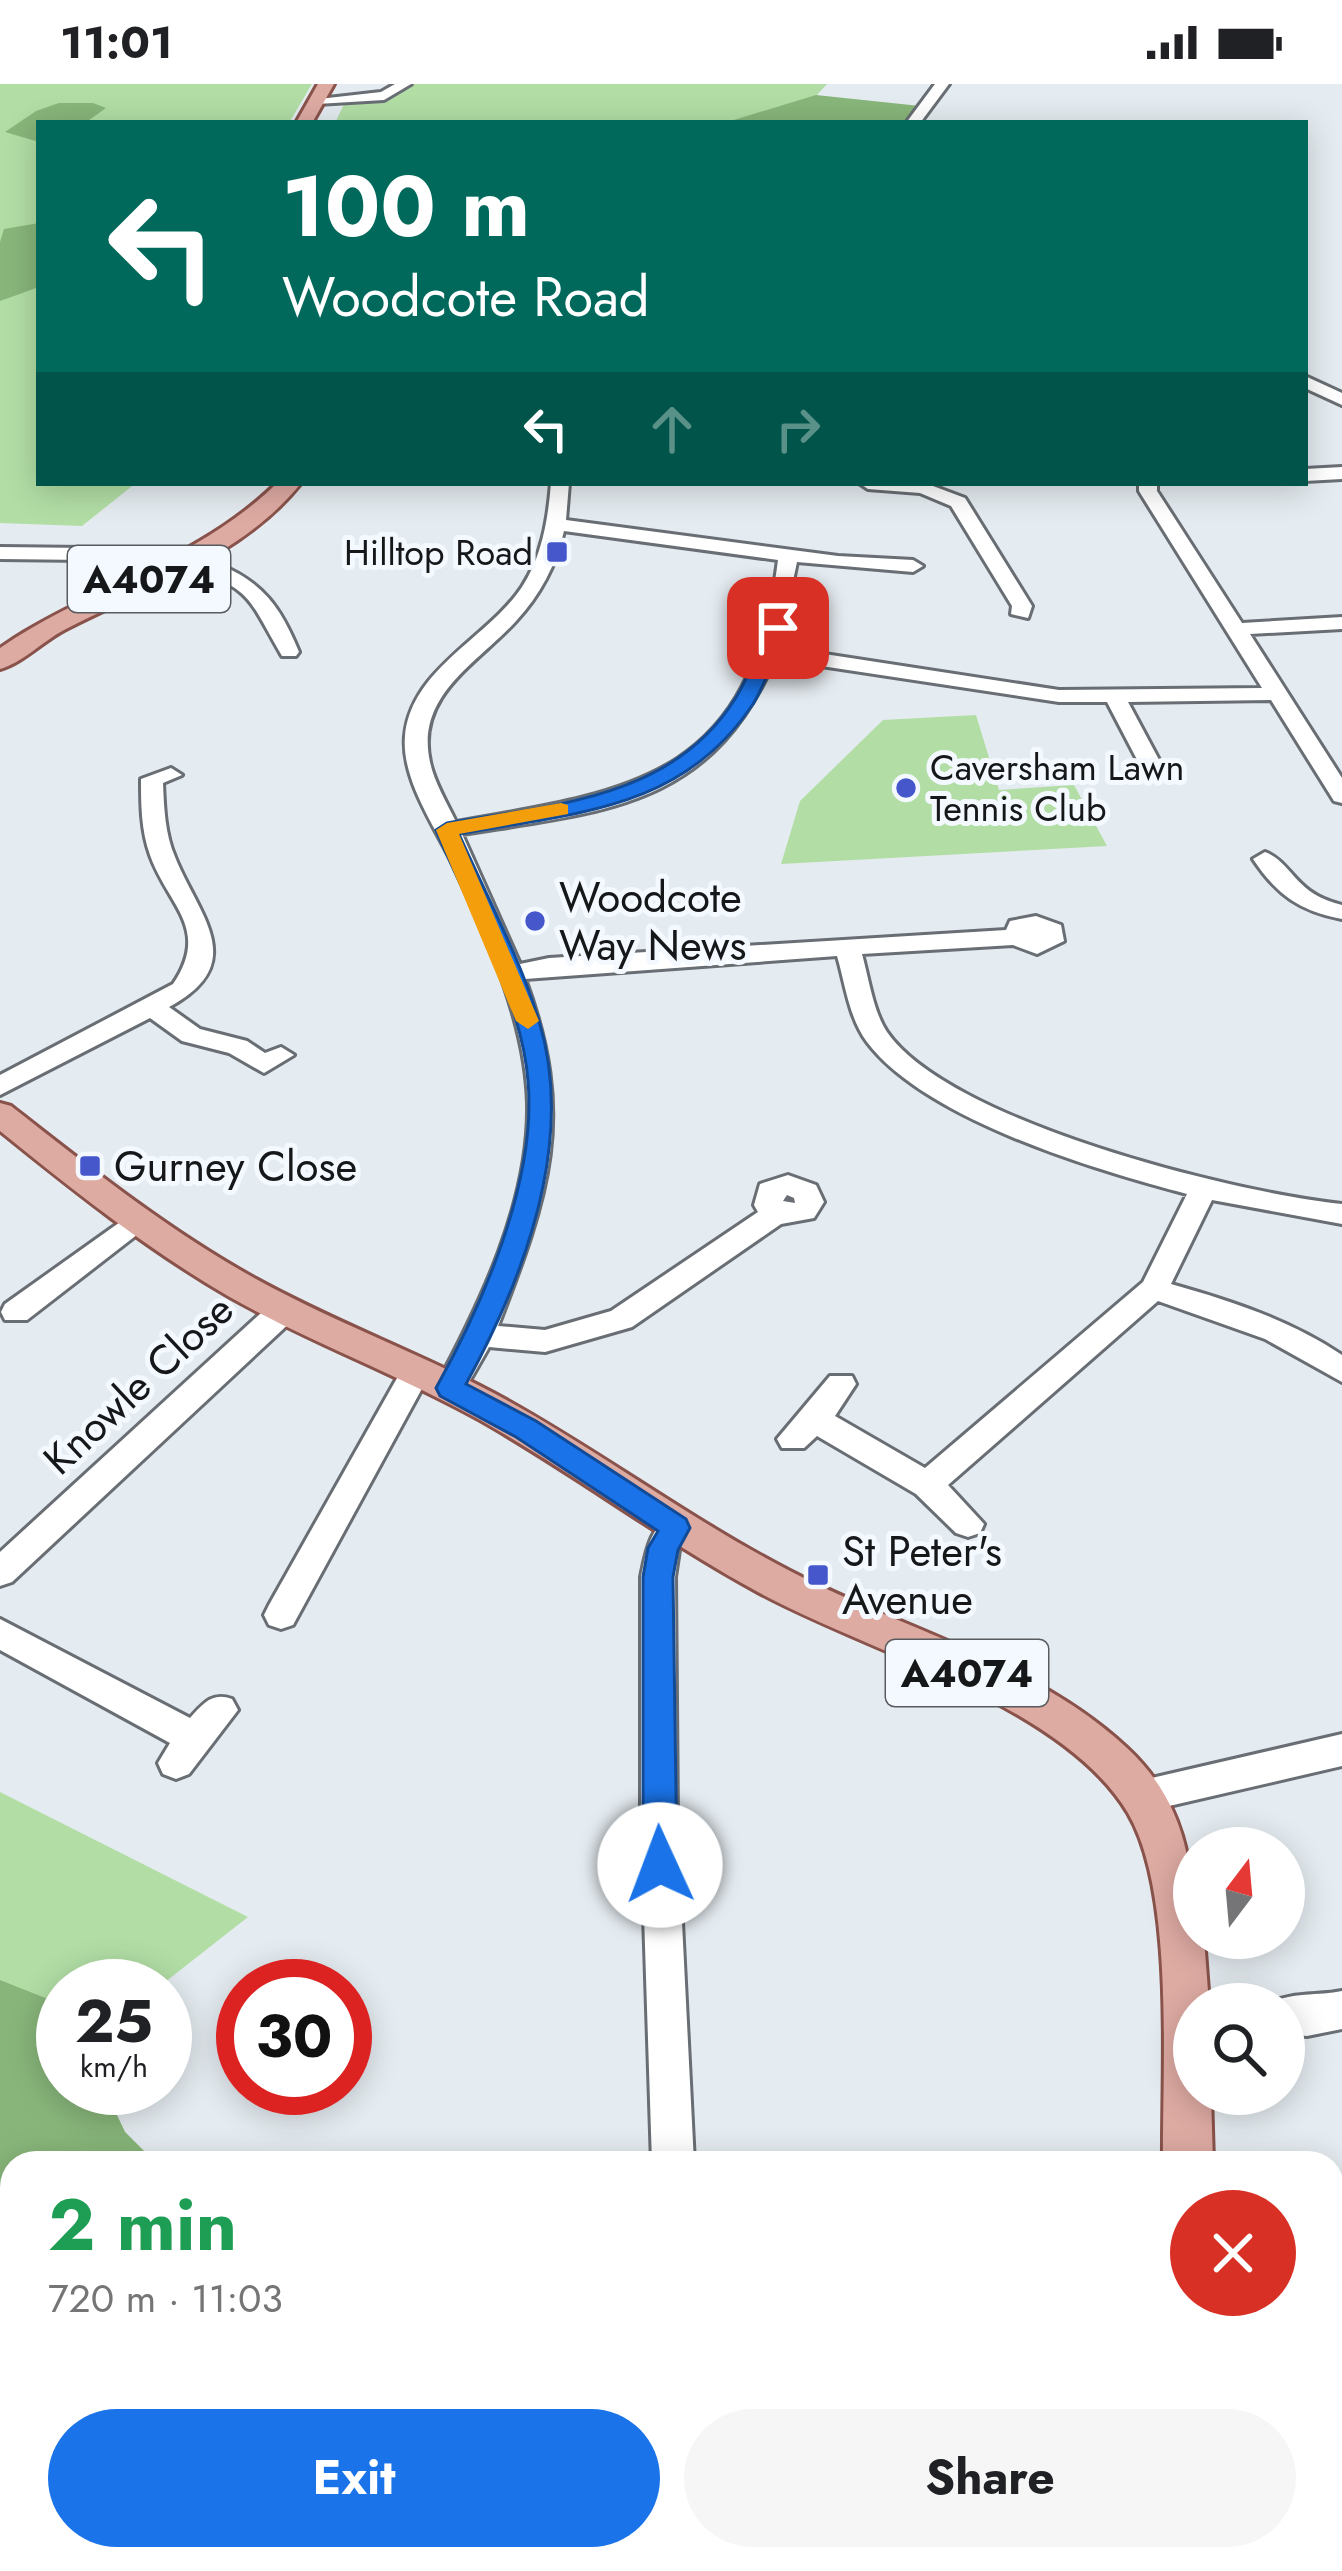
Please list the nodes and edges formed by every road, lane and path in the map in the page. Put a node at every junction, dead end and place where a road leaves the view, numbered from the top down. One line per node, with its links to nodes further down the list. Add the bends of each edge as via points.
1 (404, 84): 3 (street, via 384,96)
2 (942, 84): 5 (street)
3 (322, 92): 4 (main road)
4 (306, 120)
5 (915, 120)
6 (1308, 383): 7 (street)
7 (1342, 400)
8 (1342, 473): 9 (street)
9 (1308, 475)
10 (287, 486): 17 (main road, A4074)
11 (560, 486): 14 (street)
12 (901, 486): 20 (street, via 958,502)
13 (1150, 486): 22 (street)
14 (558, 525): 16 (street); 31 (street, via 527,594 418,713 413,741)
15 (0, 553): 19 (street, via 88,554)
16 (788, 555): 18 (street); 24 (street)
17 (188, 559): 19 (main road, A4074); 23 (street, via 270,603)
18 (913, 566)
19 (164, 572): 25 (main road, A4074, via 41,632)
20 (1021, 614)
21 (1342, 623): 22 (street)
22 (1238, 629): 26 (street)
23 (292, 642)
24 (770, 652): 27 (street); 31 (street, via 745,701 699,755 658,783 589,805)
25 (0, 662)
26 (1278, 694): 27 (street); 30 (street)
27 (1116, 699): 28 (street)
28 (1154, 772)
29 (152, 778): 37 (street, via 164,860 205,946 182,990)
30 (1342, 796)
31 (447, 830): 36 (street)
32 (1265, 859): 33 (street, via 1283,888)
33 (1342, 911)
34 (1016, 937): 35 (street)
35 (848, 950): 36 (street); 41 (street, via 878,1038 941,1093 1100,1160)
36 (510, 974): 48 (street, via 541,1081 540,1148)
37 (152, 1007): 38 (street, via 191,1035); 39 (street)
38 (265, 1064)
39 (0, 1086)
40 (0, 1114): 44 (main road, A4074)
41 (1203, 1189): 43 (street); 45 (street)
42 (777, 1213): 48 (street, via 621,1319 545,1341)
43 (1342, 1214)
44 (137, 1220): 46 (main road, A4074); 47 (street)
45 (1153, 1289): 49 (street, via 1266,1324); 52 (street)
46 (284, 1310): 50 (main road, A4074); 55 (street, Knowle Close)
47 (14, 1311)
48 (479, 1335): 50 (street)
49 (1342, 1371)
50 (433, 1380): 54 (main road, A4074, via 526,1429); 56 (street)
51 (841, 1384): 52 (street, via 804,1430)
52 (927, 1485): 53 (street)
53 (968, 1524)
54 (676, 1528): 60 (main road, A4074, via 1055,1717 1105,1753); 65 (street, via 658,1577)
55 (0, 1572)
56 (281, 1615)
57 (0, 1633): 58 (street, via 185,1751)
58 (220, 1710)
59 (1342, 1750): 60 (street)
60 (1143, 1796): 61 (main road, A4074, via 1163,1837)
61 (1185, 1983)
62 (1342, 2010): 63 (street)
63 (1305, 2017)
64 (1188, 2115): 66 (main road, A4074)
65 (673, 2151)
66 (1188, 2151)

